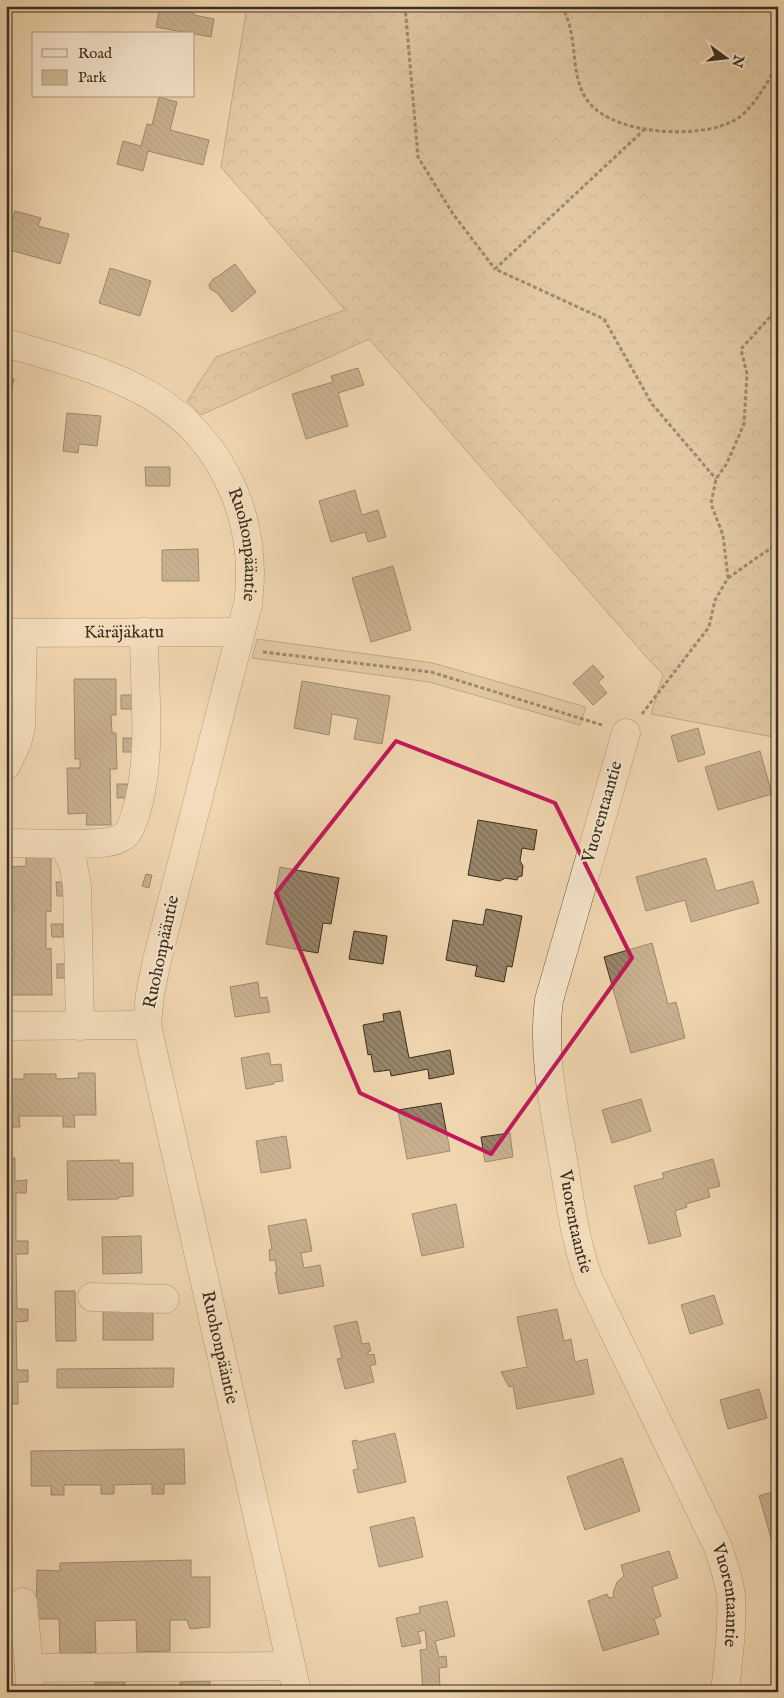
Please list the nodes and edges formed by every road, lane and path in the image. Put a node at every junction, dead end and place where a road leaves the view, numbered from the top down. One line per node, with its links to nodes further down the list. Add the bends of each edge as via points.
1 (406, 6): 5 (path, via 418,157 453,214)
2 (561, 6): 4 (path, via 568,16 578,82 585,98 605,116)
3 (778, 66): 4 (path, via 748,111 733,122 710,130 675,133)
4 (645, 129): 5 (path)
5 (495, 269): 8 (path, via 604,319 652,404)
6 (778, 304): 8 (path, via 741,349 747,374 744,424 727,463)
7 (6, 343): 13 (street, Ruohonpääntie, via 126,383 176,412 200,435 230,483 248,536 250,587)
8 (716, 479): 10 (path, via 711,504 723,535)
9 (778, 543): 10 (path)
10 (728, 578): 14 (path, via 715,600 709,627)
11 (144, 632): 12 (street, Käräjäkatu); 13 (street, Käräjäkatu); 17 (street, via 146,760 132,825 125,836 115,841)
12 (14, 633): 15 (street, via 21,728)
13 (240, 640): 14 (path, via 431,672); 18 (street, Ruohonpääntie, via 157,960)
14 (626, 733): 26 (street, Vuorentaantie, via 549,1000 546,1045 580,1256 592,1288 718,1547 724,1566 732,1612)
15 (6, 766)
16 (6, 843): 17 (street)
17 (64, 844): 20 (street, via 77,885)
18 (146, 1025): 20 (street); 24 (street, Ruohonpääntie)
19 (6, 1026): 20 (street)
20 (80, 1026)
21 (92, 1297): 22 (street)
22 (165, 1300)
23 (23, 1602): 25 (street)
24 (294, 1679): 25 (street)
25 (29, 1680)
26 (725, 1692)

